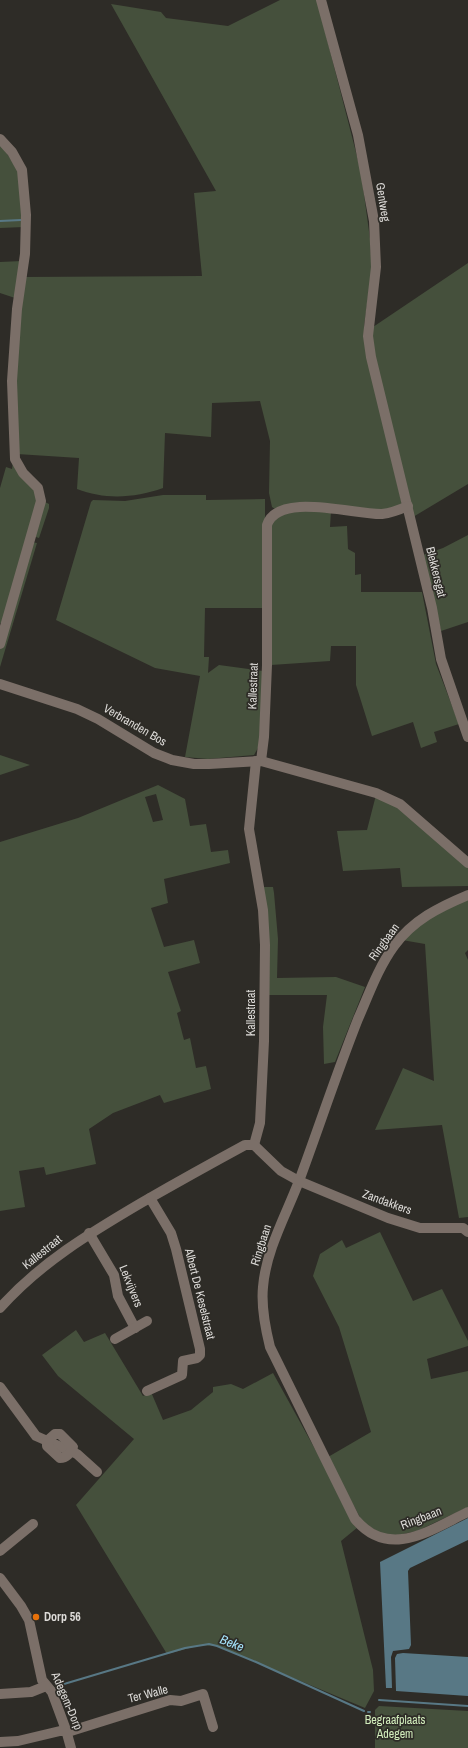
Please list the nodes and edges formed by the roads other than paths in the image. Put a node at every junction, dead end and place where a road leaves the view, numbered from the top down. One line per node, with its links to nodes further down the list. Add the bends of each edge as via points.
1 (321, 0): 3 (street, Gentweg, via 358,135 374,221 376,267 368,336)
2 (0, 139): 5 (street, via 12,152 22,170 26,215 25,254 16,308 12,381 15,459 23,473 38,488 41,501)
3 (385, 411): 4 (street, Blekkersgat)
4 (408, 506): 7 (street, Blekkersgat, via 441,659); 8 (street, Kallestraat, via 396,512 381,514 300,507 286,509 270,518 267,525 267,672 264,737)
5 (0, 644)
6 (0, 684): 8 (street, Verbranden Bos, via 77,709 154,753 172,760 194,764)
7 (468, 737)
8 (258, 761): 9 (street, via 389,798 416,817); 11 (street, Kallestraat, via 249,829 263,910 265,945 260,1123)
9 (468, 863)
10 (468, 895): 12 (street, Ringbaan, via 442,905 416,923 403,935 383,962 351,1037)
11 (254, 1145): 12 (street, via 281,1170); 13 (street, Kallestraat, via 245,1145)
12 (299, 1181): 14 (street, Zandakkers, via 402,1223 431,1229 463,1228); 23 (street, Ringbaan, via 269,1254 263,1287 263,1318 270,1347 355,1520 364,1531 381,1539 401,1540 419,1536)
13 (150, 1198): 15 (street, Kallestraat); 21 (street, Albert De Keselstraat, via 176,1248 200,1355 183,1361 182,1374)
14 (468, 1232)
15 (89, 1233): 16 (street, Kallestraat, via 60,1253 12,1294); 18 (street, Lekvijvers, via 114,1275 116,1292)
16 (0, 1308)
17 (147, 1321): 18 (street, Lekvijvers)
18 (135, 1328): 19 (street, Lekvijvers)
19 (115, 1339)
20 (0, 1387): 22 (street, via 36,1436 77,1454)
21 (147, 1391)
22 (97, 1472)
23 (468, 1512)
24 (33, 1524): 25 (street)
25 (0, 1551)
26 (0, 1578): 27 (street, Adegem-Dorp, via 29,1620 42,1680)
27 (46, 1686): 28 (street, via 31,1692); 30 (street, Adegem-Dorp, via 52,1692)
28 (0, 1694)
29 (213, 1727): 30 (street, Ter Walle, via 203,1694 181,1701 170,1700)
30 (66, 1730): 31 (street, via 18,1741); 32 (street, Adegem-Dorp)
31 (0, 1742)
32 (71, 1748)

